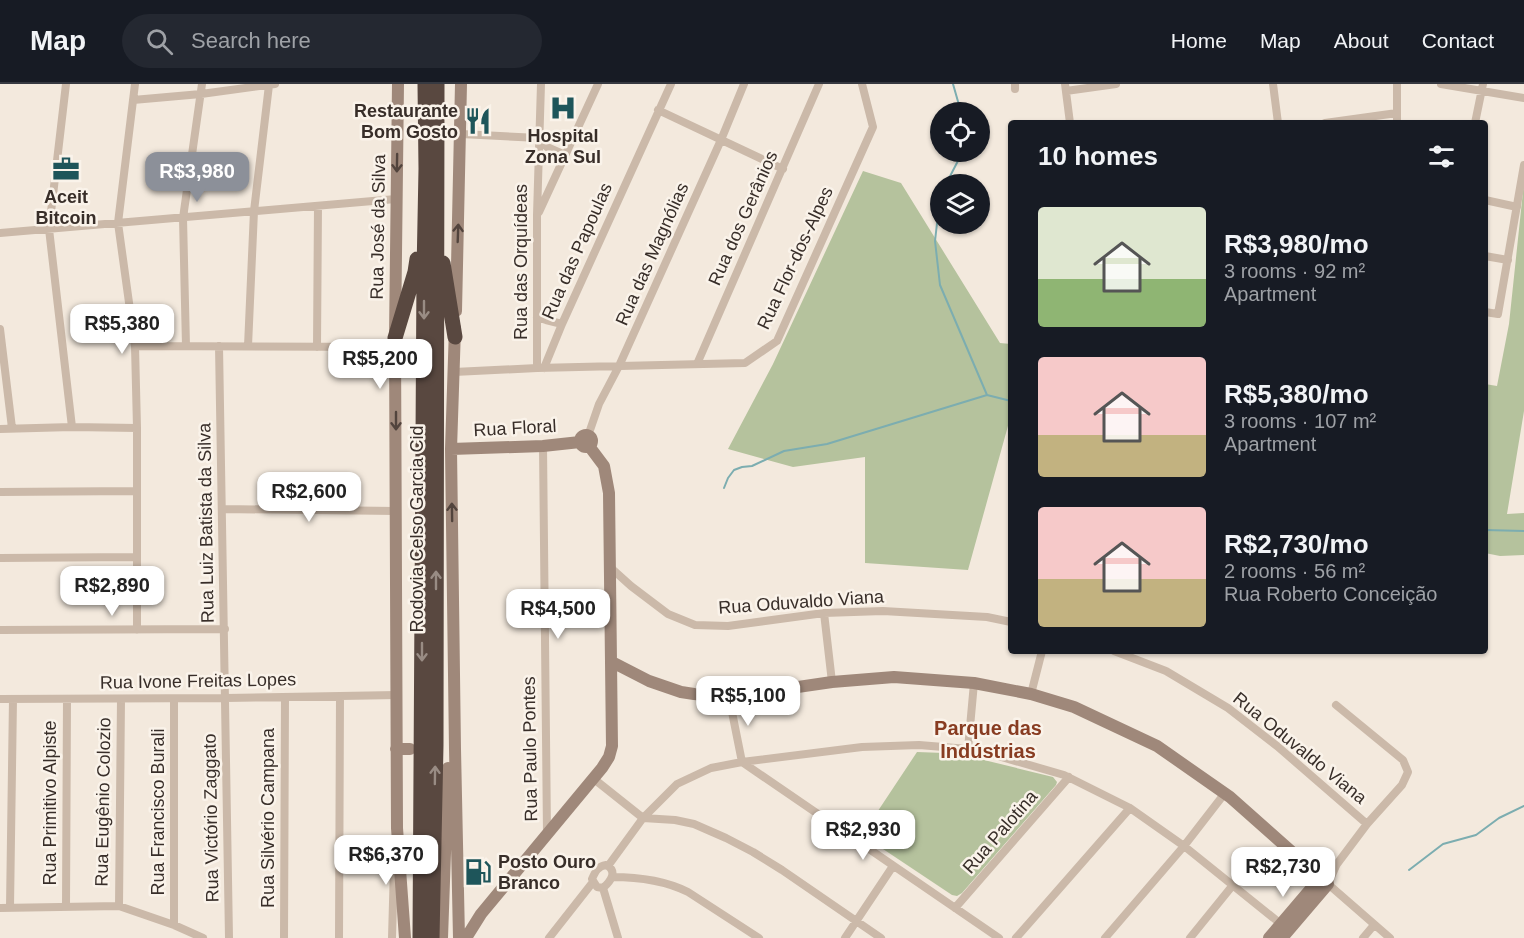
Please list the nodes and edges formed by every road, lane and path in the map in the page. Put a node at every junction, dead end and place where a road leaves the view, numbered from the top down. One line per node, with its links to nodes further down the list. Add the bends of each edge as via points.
1 (66, 84): 47 (street)
2 (135, 84): 23 (street)
3 (202, 84): 21 (street)
4 (272, 84): 21 (street); 43 (street)
5 (398, 84): 39 (street, Rua José da Silva, one-way to 39)
6 (425, 84): 37 (highway, Rodovia Celso Garcia Cid)
7 (437, 84): 38 (highway, Rodovia Celso Garcia Cid)
8 (461, 84): 31 (street)
9 (541, 84): 32 (street, Rua das Orquídeas)
10 (598, 84): 34 (street)
11 (671, 84): 24 (street, Rua das Papoulas)
12 (744, 84): 33 (street, Rua das Magnólias)
13 (819, 84): 36 (street, Rua dos Gerânios)
14 (862, 84): 62 (street, Rua Flor-dos-Alpes, via 873,127 777,341 745,363)
15 (1116, 84): 20 (street)
16 (1273, 84): 27 (street)
17 (1397, 84): 25 (street)
18 (1441, 84): 19 (street)
19 (1482, 87): 22 (street); 30 (street)
20 (1065, 88): 26 (street)
21 (201, 94): 23 (street); 45 (street)
22 (1524, 98)
23 (133, 100): 46 (street)
24 (658, 110): 33 (street); 53 (street, Rua das Papoulas)
25 (1397, 113): 28 (street); 29 (street)
26 (1070, 120)
27 (1278, 120)
28 (1347, 120)
29 (1397, 120)
30 (1476, 120)
31 (461, 134): 32 (street); 55 (street, one-way to 31)
32 (539, 138): 34 (street, via 547,147); 44 (street, Rua das Orquídeas)
33 (721, 140): 36 (street); 63 (street, Rua das Magnólias)
34 (565, 155): 44 (street)
35 (1524, 165): 42 (street)
36 (783, 168): 62 (street, Rua dos Gerânios)
37 (426, 169): 56 (highway, via 415,272); 141 (highway, Rodovia Celso Garcia Cid, one-way to 141)
38 (437, 185): 55 (highway, via 442,254); 142 (highway, Rodovia Celso Garcia Cid, one-way to 38)
39 (396, 199): 41 (street); 56 (street, Rua José da Silva)
40 (1488, 202): 42 (street)
41 (318, 206): 43 (street); 61 (street)
42 (1517, 207): 50 (street)
43 (254, 211): 45 (street); 60 (street)
44 (537, 215): 52 (street, Rua das Orquídeas)
45 (183, 218): 46 (street); 58 (street)
46 (118, 223): 47 (street); 57 (street)
47 (49, 229): 48 (street); 66 (street)
48 (0, 233)
49 (1488, 257): 50 (street)
50 (1508, 260): 51 (street, via 1498,314)
51 (1488, 312)
52 (537, 316): 53 (street); 64 (street, Rua das Orquídeas)
53 (562, 324): 64 (street, Rua das Papoulas)
54 (0, 329): 67 (street)
55 (455, 337): 65 (street)
56 (395, 342): 61 (street); 76 (street, Rua José da Silva, one-way to 76)
57 (135, 346): 58 (street); 69 (street)
58 (186, 346): 59 (street)
59 (219, 346): 60 (street); 75 (street, Rua Luiz Batista da Silva)
60 (248, 346): 61 (street)
61 (316, 346)
62 (697, 364): 63 (street, Rua Flor-dos-Alpes)
63 (619, 366): 64 (street, Rua Flor-dos-Alpes); 70 (street, Rua das Magnólias, via 599,404)
64 (540, 368): 65 (street, Rua Flor-dos-Alpes)
65 (454, 372): 72 (street)
66 (72, 427): 67 (street); 69 (street)
67 (12, 428): 68 (street)
68 (0, 429)
69 (137, 429): 73 (street)
70 (586, 441): 71 (street, Rua Floral); 79 (street, via 604,466 609,493)
71 (543, 446): 72 (street, Rua Floral); 114 (street, Rua Paulo Pontes)
72 (451, 449): 102 (street, one-way to 72)
73 (136, 491): 74 (street); 77 (street)
74 (0, 492)
75 (222, 509): 76 (street); 82 (street, Rua Luiz Batista da Silva)
76 (396, 511): 91 (street, Rua José da Silva)
77 (137, 557): 78 (street); 84 (street)
78 (0, 558)
79 (611, 568): 80 (street, Rua Oduvaldo Viana, via 668,614 695,625 728,626); 87 (street)
80 (825, 613): 81 (street, Rua Oduvaldo Viana, via 883,611); 88 (street)
81 (1008, 621)
82 (225, 629): 84 (street); 95 (street, Rua Luiz Batista da Silva)
83 (0, 630): 84 (street)
84 (137, 630)
85 (1041, 654): 90 (street)
86 (1122, 654): 112 (street, Rua Oduvaldo Viana, via 1166,671 1228,708)
87 (612, 662): 94 (street, via 681,692); 108 (street, via 612,746)
88 (832, 682): 89 (street, via 894,678); 94 (street)
89 (975, 683): 90 (street); 105 (street)
90 (1031, 694): 109 (street, via 1074,706 1157,746)
91 (396, 695): 92 (street, Rua Ivone Freitas Lopes); 103 (street, Rua José da Silva)
92 (340, 696): 93 (street, Rua Ivone Freitas Lopes); 138 (street)
93 (285, 697): 95 (street, Rua Ivone Freitas Lopes); 137 (street, Rua Silvério Campana)
94 (729, 697): 106 (street)
95 (226, 698): 100 (street, Rua Ivone Freitas Lopes); 136 (street, Rua Victório Zaggato)
96 (0, 699): 97 (street, Rua Ivone Freitas Lopes)
97 (13, 699): 98 (street, Rua Ivone Freitas Lopes); 124 (street)
98 (67, 699): 99 (street, Rua Ivone Freitas Lopes); 125 (street, Rua Primitivo Alpiste)
99 (121, 699): 100 (street, Rua Ivone Freitas Lopes); 123 (street, Rua Eugênio Colozio)
100 (174, 699): 133 (street, Rua Francisco Burali)
101 (1336, 705): 112 (street, via 1403,760 1408,772 1402,785)
102 (450, 747): 129 (street); 130 (street)
103 (396, 749): 104 (street); 113 (street, Rua José da Silva)
104 (410, 749)
105 (968, 749): 106 (street, via 882,746); 107 (street)
106 (742, 762): 111 (street, via 711,768 677,784); 117 (street)
107 (1069, 777): 110 (street); 127 (street, Rua Palotina)
108 (594, 779): 111 (street); 114 (street)
109 (1225, 793): 115 (street); 119 (street)
110 (1130, 808): 115 (street); 152 (street)
111 (643, 818): 116 (street); 131 (street, via 694,824 726,838)
112 (1368, 824): 119 (street)
113 (397, 832): 139 (street); 140 (street, Rua José da Silva)
114 (547, 834): 128 (street)
115 (1184, 846): 121 (street); 153 (street)
116 (608, 866): 118 (street); 120 (street, via 599,868)
117 (894, 866): 127 (street); 131 (street)
118 (612, 877): 122 (street); 148 (street, via 662,881 678,887)
119 (1324, 880): 132 (street); 134 (street); 156 (street)
120 (593, 882): 122 (street); 146 (street)
121 (1233, 885): 132 (street); 154 (street)
122 (603, 888): 147 (street)
123 (119, 906): 125 (street); 133 (street)
124 (10, 907): 125 (street); 126 (street)
125 (66, 907)
126 (0, 908)
127 (955, 908): 151 (street)
128 (481, 914): 130 (street); 145 (street)
129 (443, 919): 130 (street); 143 (street)
130 (459, 920): 144 (street)
131 (856, 921): 149 (street); 150 (street)
132 (1281, 924): 155 (street)
133 (174, 925): 135 (street)
134 (1374, 925): 157 (street); 158 (street)
135 (203, 938)
136 (229, 938)
137 (284, 938)
138 (339, 938)
139 (392, 938)
140 (405, 938)
141 (420, 938)
142 (432, 938)
143 (443, 938)
144 (459, 938)
145 (466, 938)
146 (549, 938)
147 (618, 938)
148 (759, 938)
149 (845, 938)
150 (881, 938)
151 (999, 938)
152 (1017, 938)
153 (1105, 938)
154 (1190, 938)
155 (1269, 938)
156 (1282, 938)
157 (1363, 938)
158 (1390, 938)

